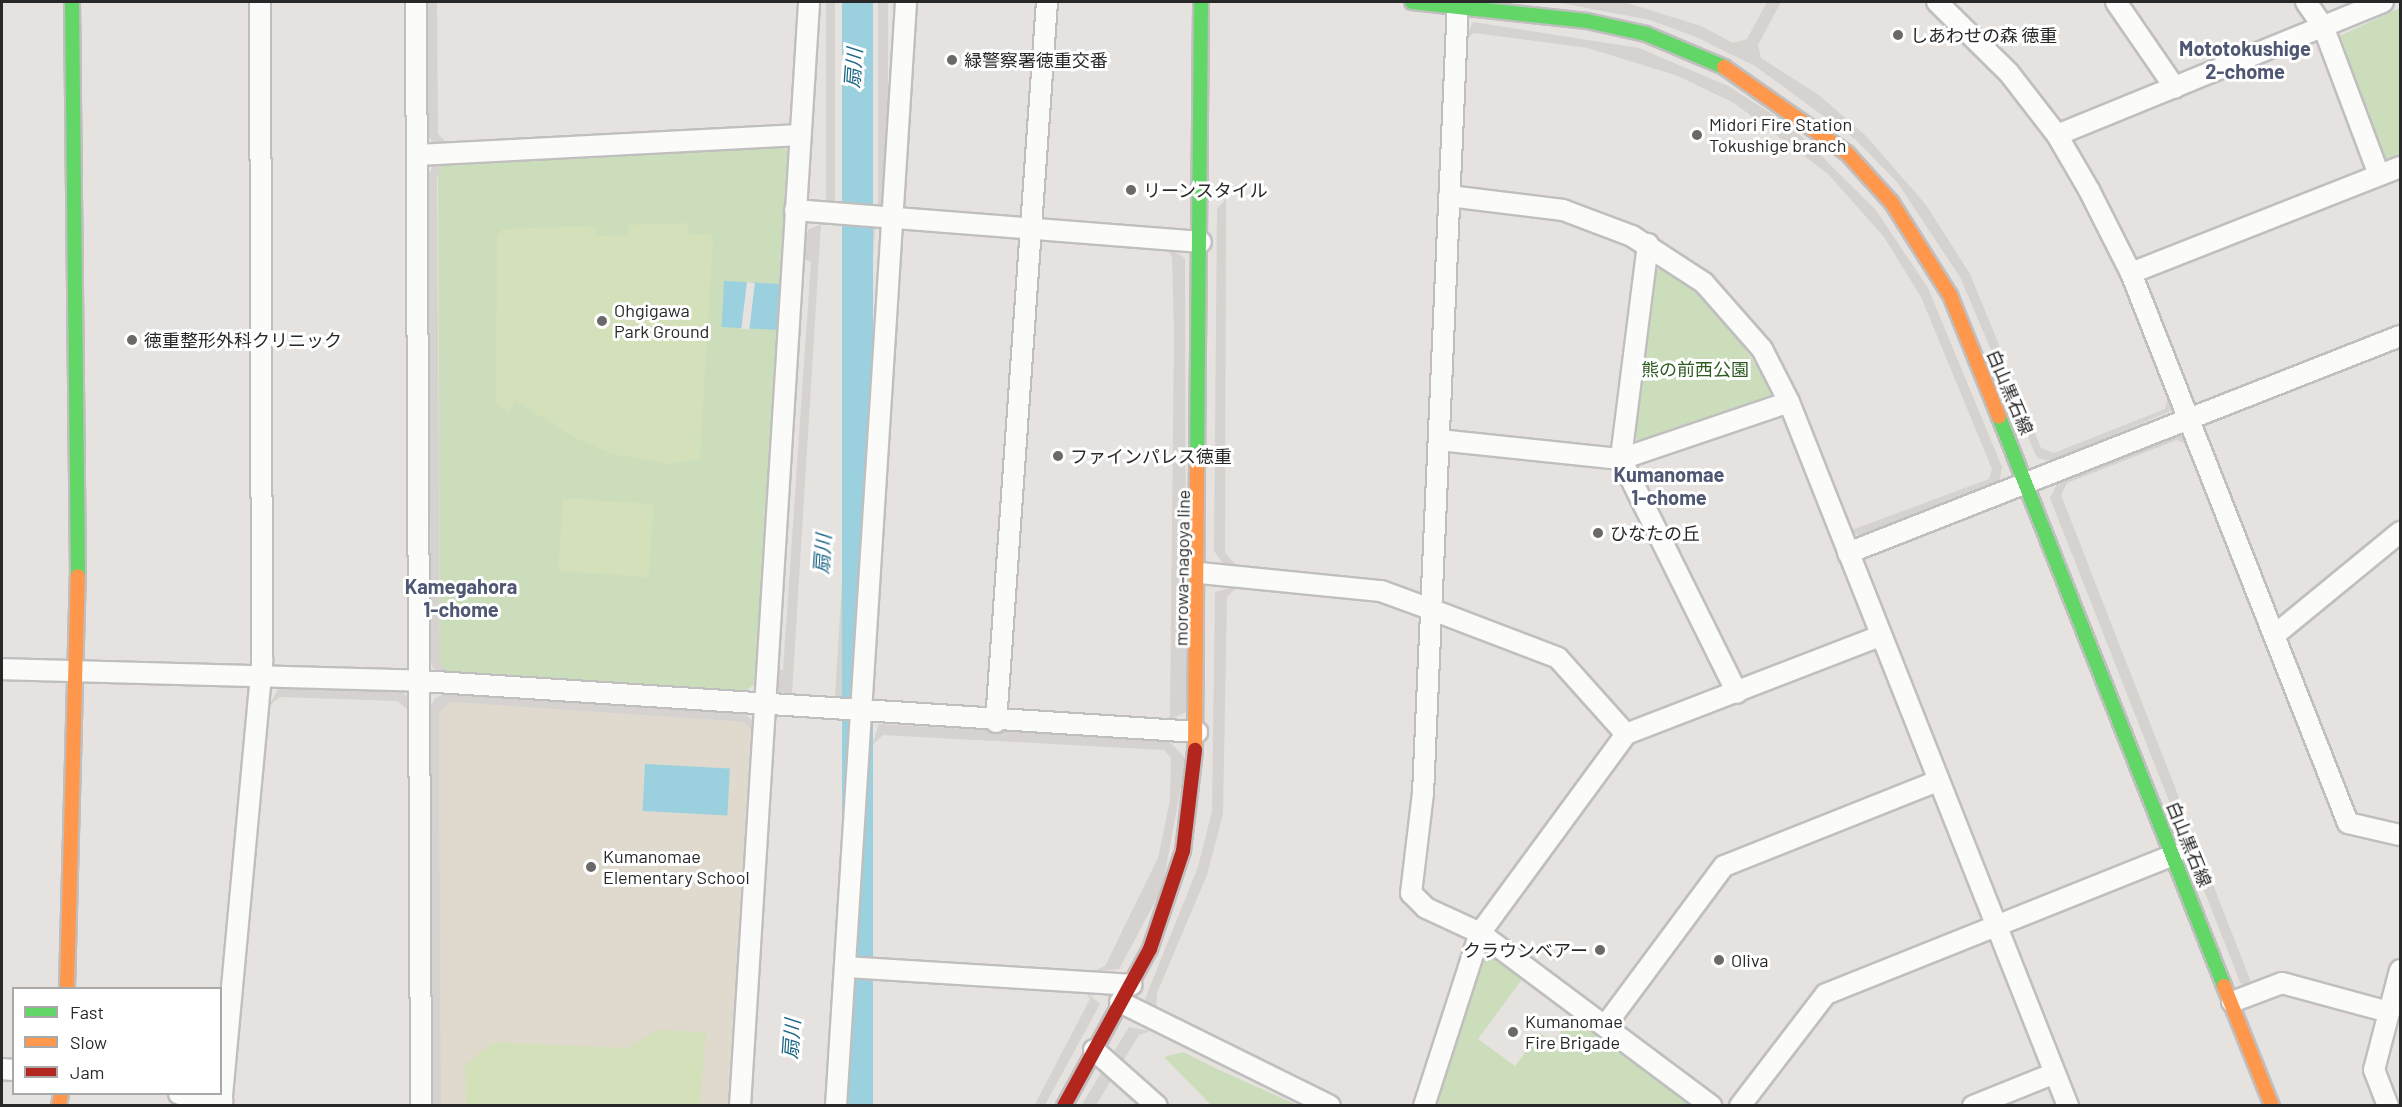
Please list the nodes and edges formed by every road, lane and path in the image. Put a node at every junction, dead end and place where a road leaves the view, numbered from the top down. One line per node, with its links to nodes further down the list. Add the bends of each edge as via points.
1 (72, 2): 42 (street)
2 (260, 2): 43 (street)
3 (416, 2): 19 (street)
4 (809, 2): 17 (street)
5 (906, 2): 24 (street)
6 (1047, 2): 25 (street)
7 (1201, 2): 26 (street, morowa-nagoya line)
8 (1412, 2): 13 (street, 白山黒石線)
9 (1936, 2): 14 (street)
10 (2116, 2): 16 (street)
11 (2306, 2): 15 (street)
12 (2383, 2): 15 (street)
13 (1458, 4): 22 (street); 34 (street, 白山黒石線, via 1646,34 1736,73 1847,153 1892,203 1945,284)
14 (1960, 10): 18 (street)
15 (2323, 26): 16 (street); 21 (street)
16 (2175, 88): 18 (street)
17 (799, 135): 19 (street); 23 (street)
18 (2057, 135): 28 (street)
19 (418, 155): 44 (street)
20 (2400, 167): 21 (street)
21 (2379, 176): 28 (street)
22 (1449, 196): 27 (street, via 1563,210); 32 (street)
23 (795, 210): 24 (street); 46 (street)
24 (892, 220): 25 (street); 47 (street)
25 (1031, 231): 26 (street); 48 (street)
26 (1201, 242): 37 (street, morowa-nagoya line)
27 (1648, 244): 30 (street, via 1704,283 1731,311 1762,349); 33 (street)
28 (2131, 273): 31 (street)
29 (2400, 336): 31 (street)
30 (1789, 402): 33 (street); 36 (street)
31 (2190, 419): 34 (street); 39 (street)
32 (1439, 440): 33 (street); 38 (street)
33 (1621, 459): 45 (street)
34 (2027, 480): 36 (street); 53 (street, 白山黒石線)
35 (2400, 532): 39 (street)
36 (1848, 553): 40 (street)
37 (1200, 573): 38 (street, via 1381,591); 49 (street, morowa-nagoya line)
38 (1430, 609): 50 (street, via 1558,658); 55 (street, via 1423,793 1411,893 1426,908)
39 (2276, 634): 52 (street, via 2348,823)
40 (1880, 636): 45 (street); 51 (street)
41 (2, 669): 42 (street)
42 (80, 671): 43 (street); 59 (street)
43 (261, 676): 44 (street); 66 (street)
44 (421, 681): 46 (street); 69 (street)
45 (1737, 693): 50 (street)
46 (762, 705): 47 (street); 70 (street)
47 (861, 712): 48 (street); 56 (street)
48 (996, 722): 49 (street)
49 (1197, 732): 58 (street, morowa-nagoya line, via 1195,784 1183,851 1150,949)
50 (1626, 734): 55 (street)
51 (1938, 781): 54 (street); 63 (street, via 1724,866)
52 (2400, 835)
53 (2174, 855): 54 (street); 61 (street, 白山黒石線)
54 (1996, 925): 65 (street); 77 (street, via 1826,994)
55 (1480, 933): 63 (street); 75 (street)
56 (846, 968): 58 (street); 71 (street)
57 (2400, 970): 62 (street)
58 (1131, 984): 60 (street, morowa-nagoya line)
59 (67, 987)
60 (1120, 1002): 64 (street, morowa-nagoya line); 74 (street)
61 (2232, 1002): 62 (street, via 2282,983); 80 (street, 白山黒石線)
62 (2389, 1012): 81 (street, via 2374,1070)
63 (1605, 1026): 76 (street)
64 (1094, 1050): 72 (street, morowa-nagoya line); 73 (street)
65 (2055, 1073): 78 (street); 79 (street)
66 (222, 1092)
67 (184, 1095): 68 (street)
68 (221, 1103)
69 (421, 1106)
70 (740, 1106)
71 (836, 1106)
72 (1064, 1106)
73 (1157, 1106)
74 (1330, 1106)
75 (1424, 1106)
76 (1711, 1106)
77 (1740, 1106)
78 (1973, 1106)
79 (2068, 1106)
80 (2272, 1106)
81 (2388, 1106)

